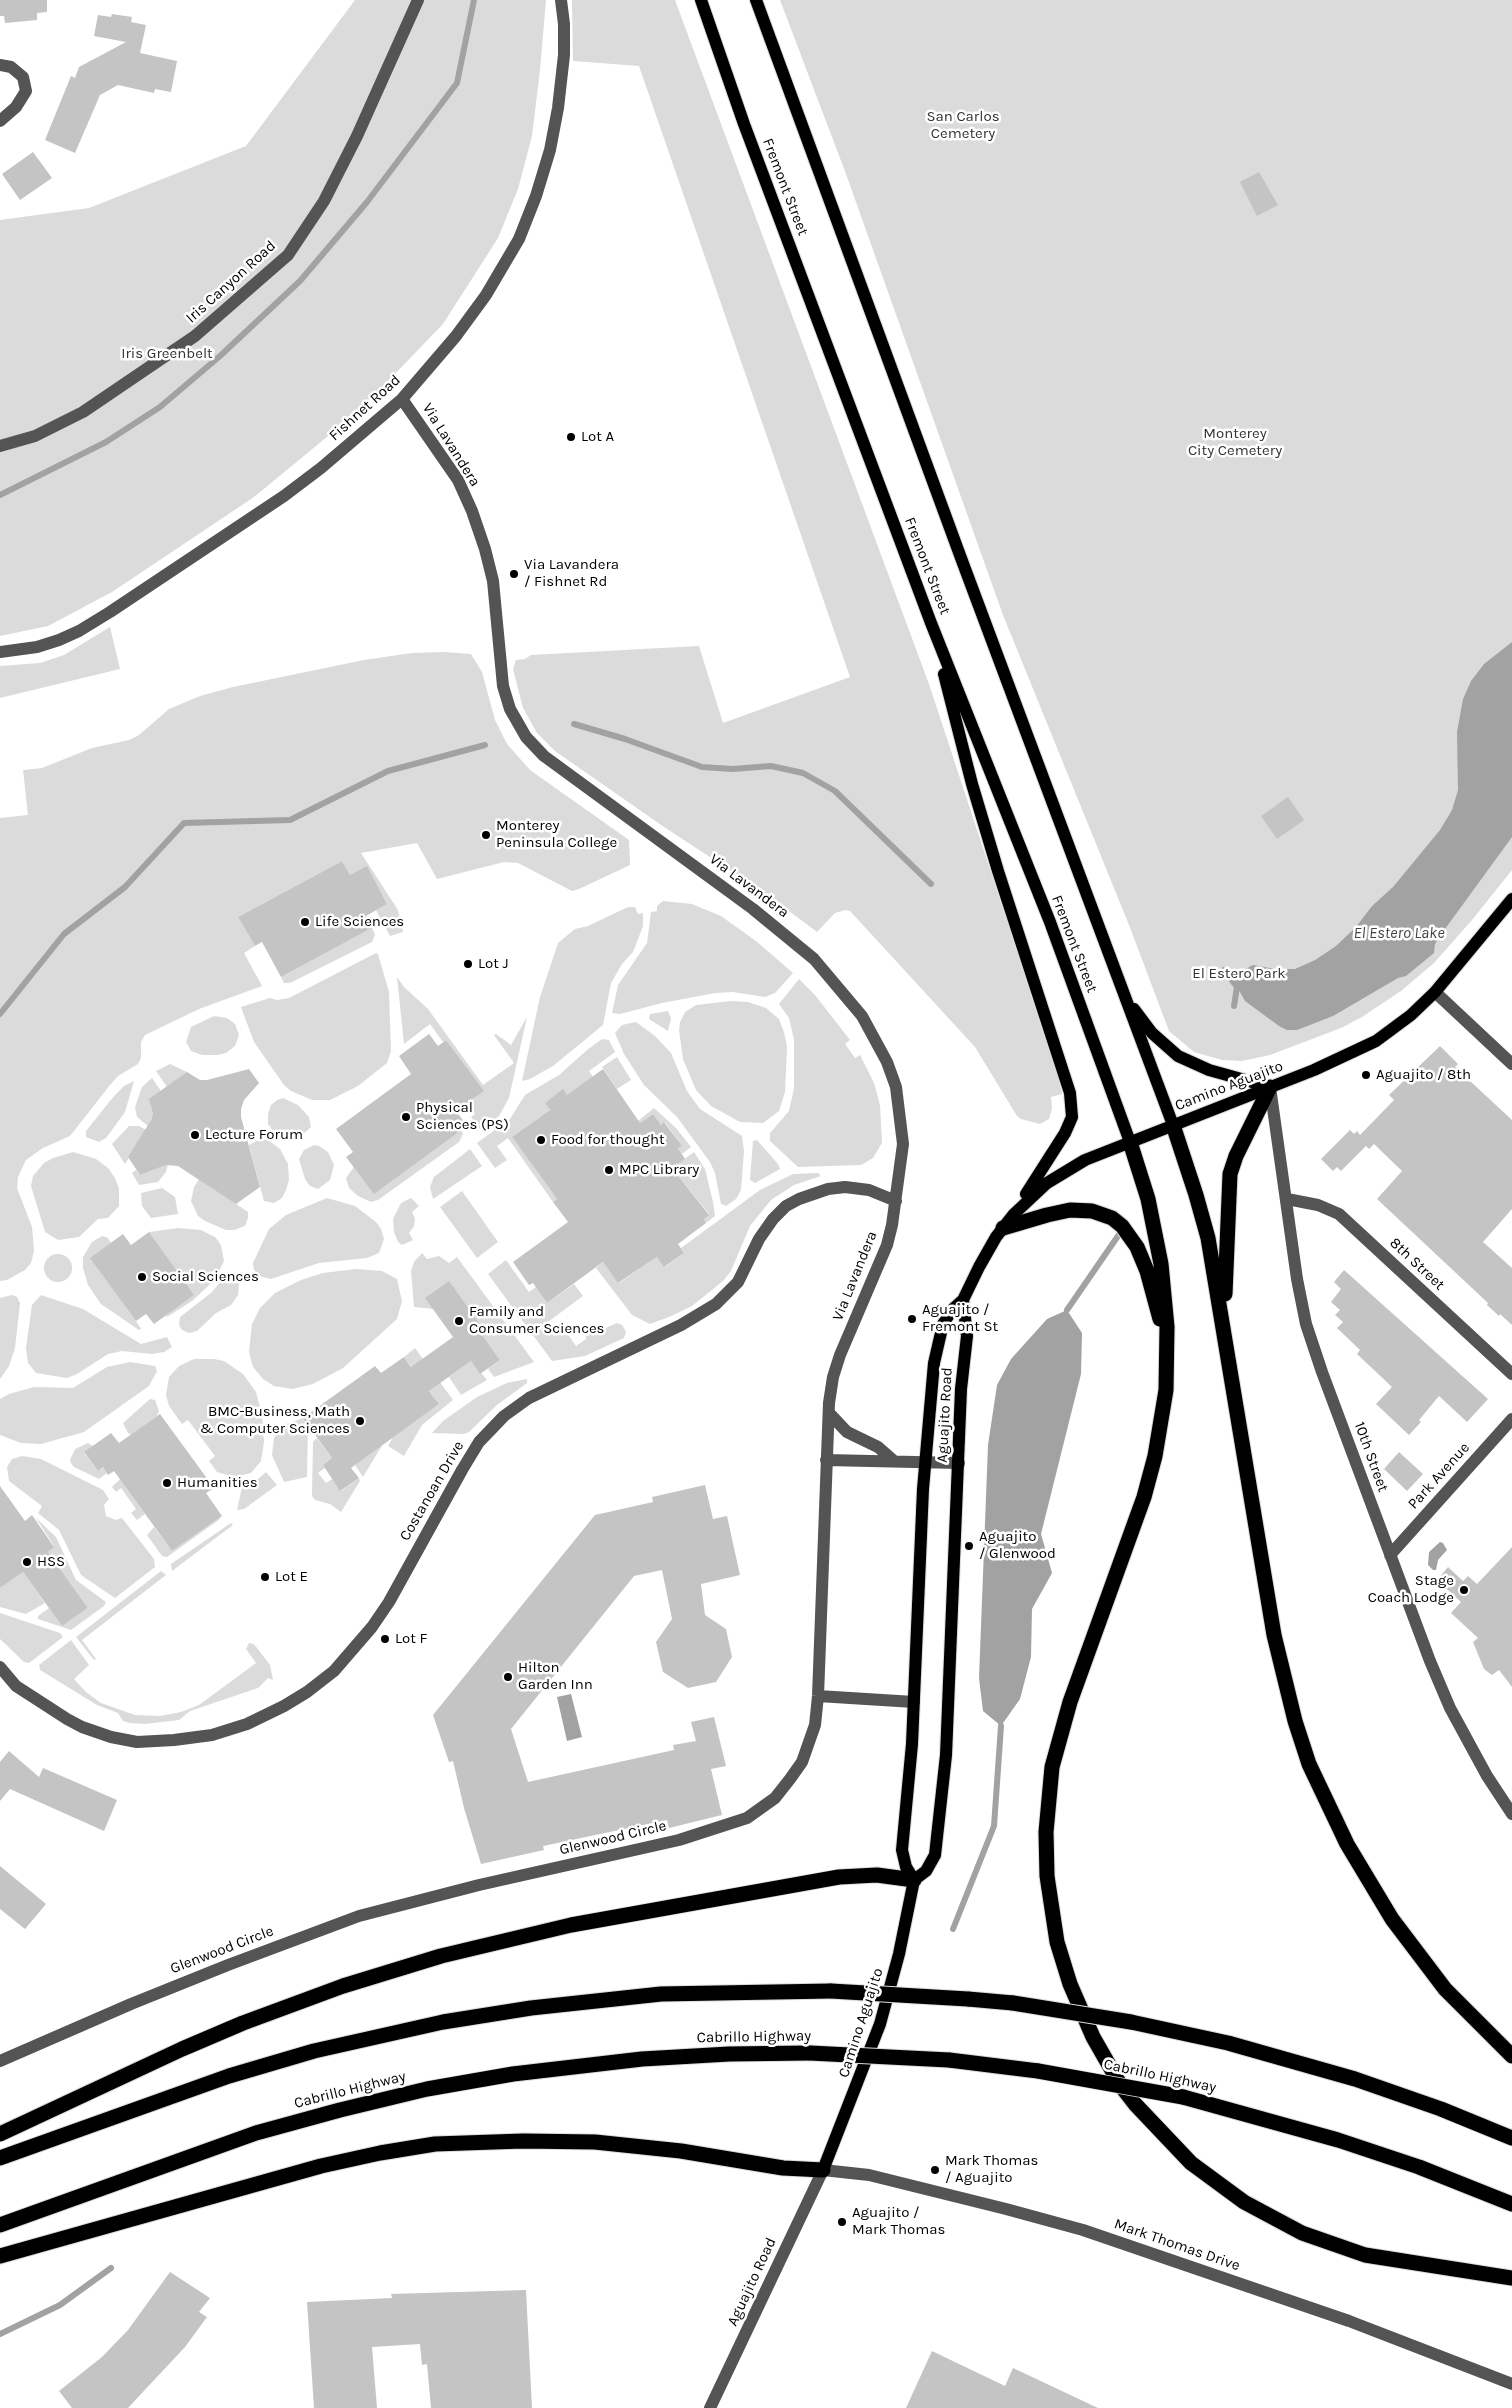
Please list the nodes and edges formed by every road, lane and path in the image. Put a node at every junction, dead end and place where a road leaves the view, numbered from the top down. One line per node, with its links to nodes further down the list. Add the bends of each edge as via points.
1 (418, 0): 8 (street, Iris Canyon Road, via 324,201 288,255 195,336 84,412 35,436)
2 (561, 0): 7 (street, Fishnet Road, via 564,55 559,100 550,150 519,239 486,295)
3 (701, 0): 9 (main road, Fremont Street, via 744,124)
4 (756, 0): 13 (main road, Fremont Street)
5 (0, 65): 6 (street, via 11,67 23,77 26,91 16,107)
6 (0, 121)
7 (402, 399): 10 (street, Fishnet Road, via 284,496 110,612 59,640); 19 (street, Via Lavandera, via 458,480 476,521 492,582 503,686 518,724 544,756 777,927 814,959 843,991 862,1016 887,1062 896,1087 903,1144)
8 (0, 446)
9 (931, 623): 17 (main road, Fremont Street, via 1050,922); 20 (main road, via 972,784 1071,1098 1072,1117 1063,1137)
10 (0, 652)
11 (1512, 899): 12 (main road, Camino Aguajito)
12 (1434, 992): 14 (street); 15 (main road, Camino Aguajito, via 1403,1021 1364,1048)
13 (1125, 997): 15 (main road, via 1152,1033 1178,1056 1208,1070); 16 (main road, Fremont Street)
14 (1512, 1064)
15 (1270, 1087): 16 (main road, Camino Aguajito); 18 (street, 10th Street); 22 (highway, via 1230,1174)
16 (1173, 1125): 17 (main road, Camino Aguajito); 22 (highway, via 1204,1224)
17 (1130, 1142): 20 (main road, Camino Aguajito, via 1059,1174 1035,1193); 23 (highway, via 1142,1177 1157,1243)
18 (1287, 1199): 24 (street, 8th Street, via 1339,1214); 31 (street, 10th Street, via 1306,1324)
19 (896, 1201): 25 (street, Via Lavandera, via 887,1245 840,1355 833,1378); 32 (street, Costanoan Drive, via 852,1187 828,1189 786,1206 759,1239 738,1282 716,1304 680,1325 529,1398 504,1416 479,1442 372,1627 334,1671 284,1706 247,1724 212,1734 137,1742 67,1720 16,1686)
20 (1003, 1228): 21 (main road, Camino Aguajito, via 983,1258); 23 (highway, via 1070,1210 1092,1211 1112,1218 1130,1237 1142,1259)
21 (963, 1300): 29 (main road, Aguajito Road, via 943,1324 937,1346); 30 (main road, Aguajito Road, via 967,1336 961,1389)
22 (1224, 1326): 37 (highway, via 1274,1635 1309,1764 1347,1844 1392,1919 1446,1989)
23 (1168, 1347): 46 (highway, via 1166,1390 1155,1456 1063,1724 1049,1789 1047,1876 1057,1942 1070,1984 1093,2037 1135,2104 1191,2163 1244,2202 1302,2233 1366,2255)
24 (1512, 1374)
25 (829, 1413): 27 (street, Via Lavandera); 28 (street, via 847,1432 878,1447)
26 (1512, 1419): 31 (street, Park Avenue)
27 (826, 1460): 28 (street); 33 (street, Glenwood Circle)
28 (894, 1461): 29 (street)
29 (925, 1461): 30 (street); 34 (main road, Aguajito Road)
30 (959, 1463): 36 (main road, Aguajito Road, via 941,1808 932,1863)
31 (1390, 1555): 35 (street, 10th Street, via 1455,1719 1486,1776)
32 (0, 1667)
33 (818, 1696): 34 (street); 38 (street, Glenwood Circle, via 815,1725 802,1762 775,1798 747,1818 679,1840 478,1885 359,1916 140,2000)
34 (914, 1702): 36 (main road, Aguajito Road, via 902,1850 906,1867)
35 (1512, 1814)
36 (914, 1880): 39 (highway, via 877,1875 826,1879 572,1925 441,1956 351,1983 243,2023 182,2048); 42 (main road, Camino Aguajito, via 880,2024)
37 (1512, 2056)
38 (0, 2062)
39 (0, 2134)
40 (1512, 2138): 41 (highway, bridge, via 1397,2093 1228,2043 1131,2022 1012,2003 831,1990 661,1994 443,2022 314,2051 237,2073)
41 (0, 2158)
42 (823, 2170): 45 (highway, via 783,2168 612,2143 523,2141 435,2144 321,2166); 47 (street, Mark Thomas Drive, via 869,2175 1090,2232 1365,2326); 48 (street, Aguajito Road)
43 (1512, 2204): 44 (highway, Cabrillo Highway, bridge, via 1379,2153 1183,2097 994,2065 906,2057 729,2054 642,2059 513,2074 427,2089 256,2133)
44 (0, 2225)
45 (0, 2256)
46 (1512, 2278)
47 (1512, 2384)
48 (720, 2386): 49 (street, Aguajito Road); 50 (street)
49 (710, 2408)
50 (722, 2408)

